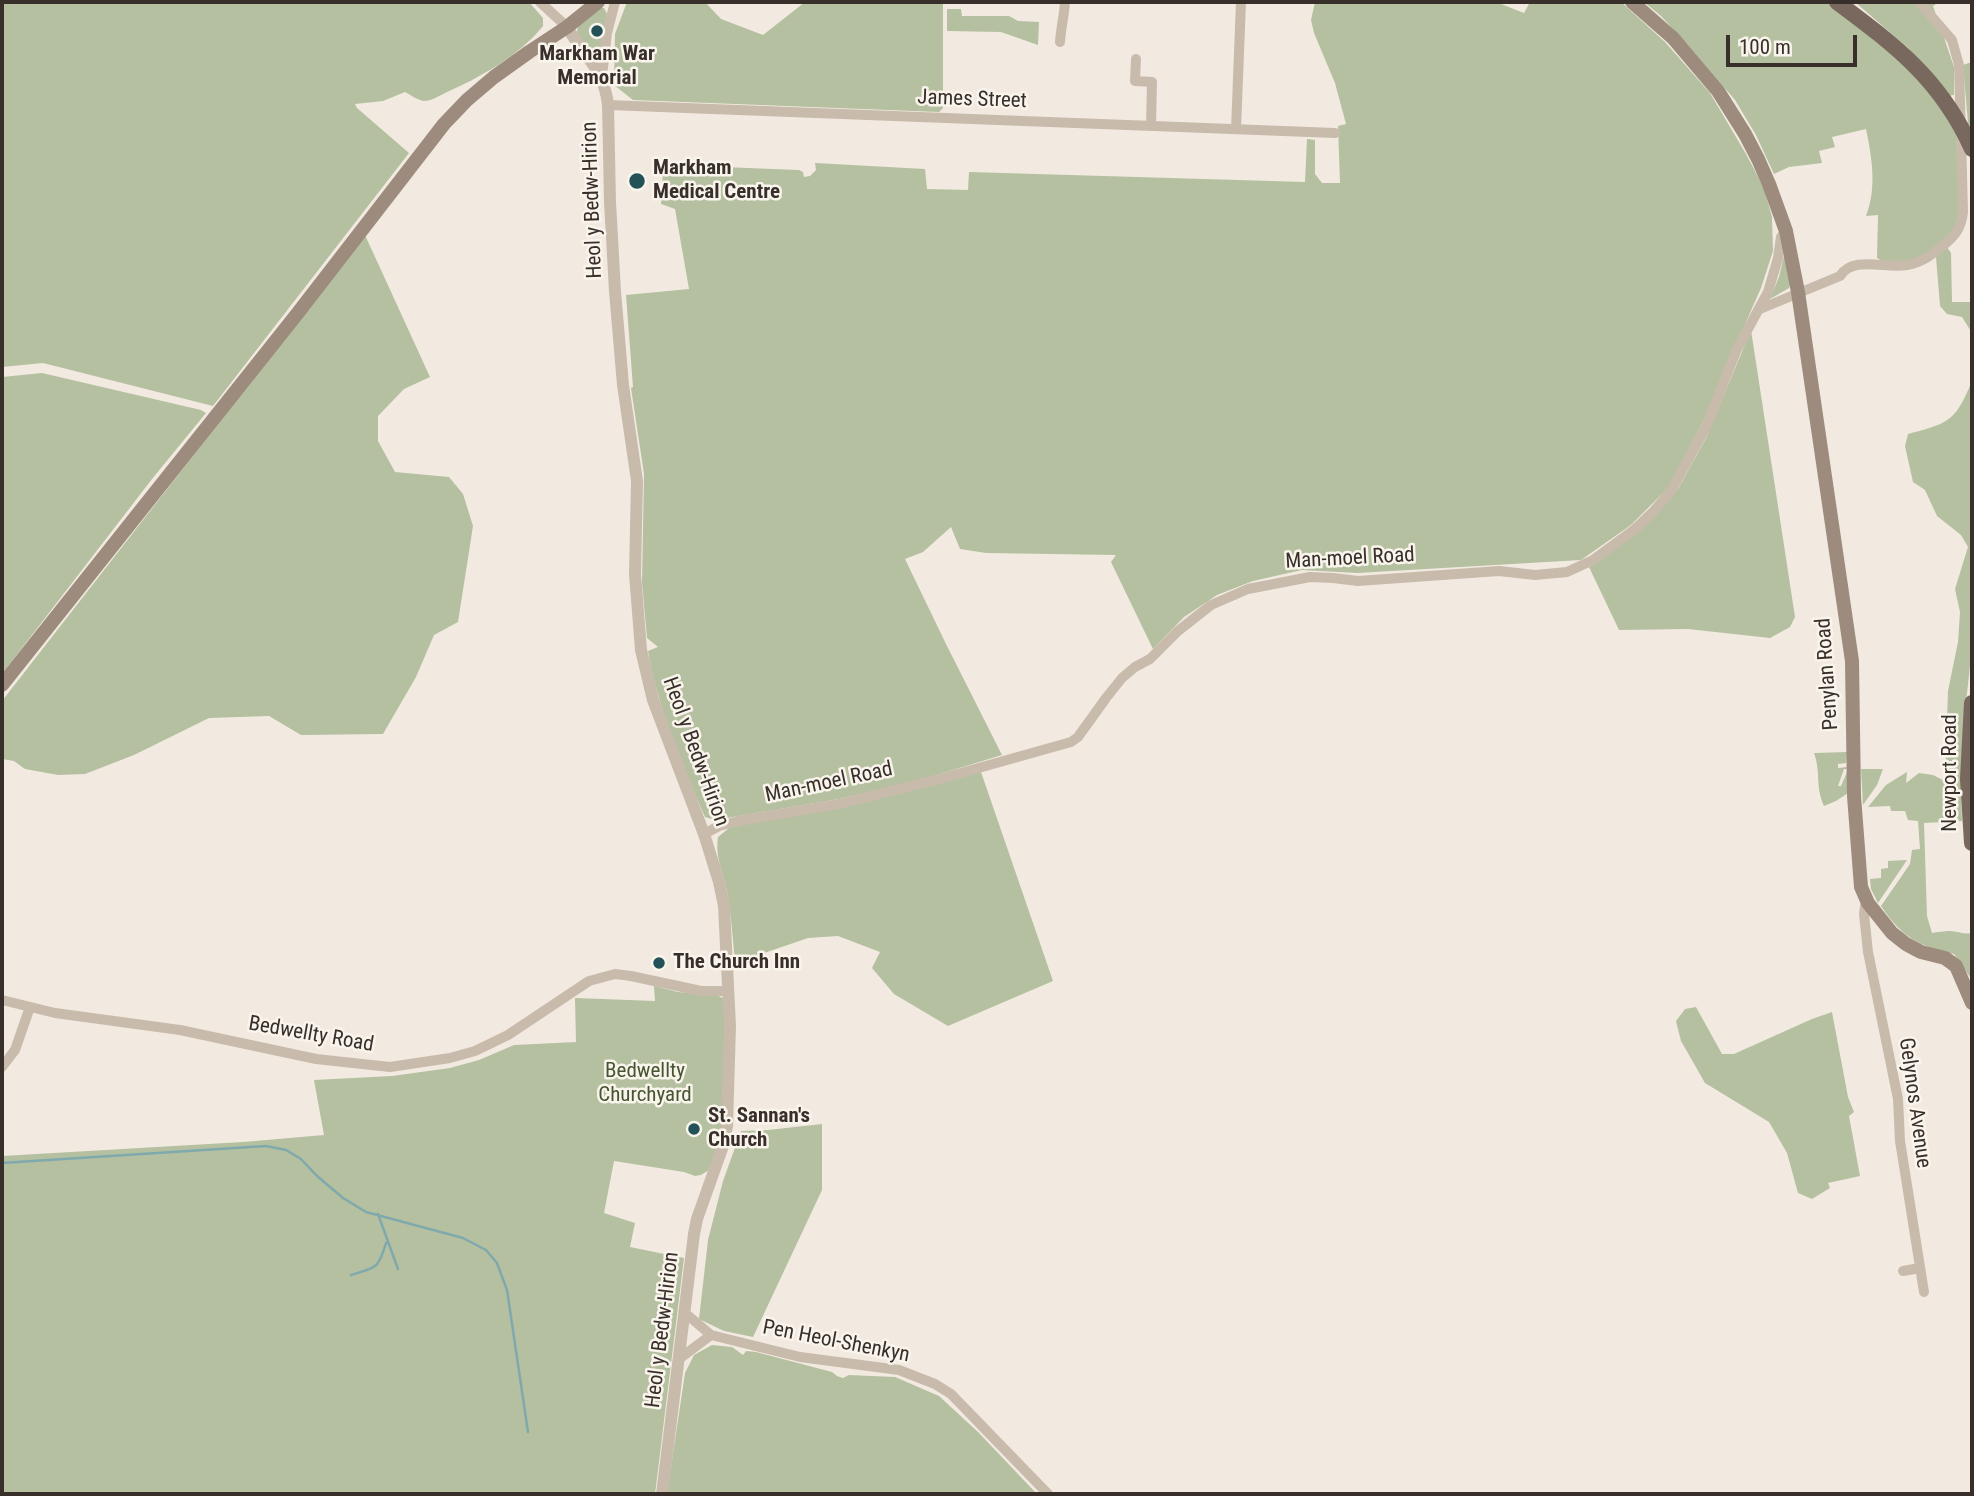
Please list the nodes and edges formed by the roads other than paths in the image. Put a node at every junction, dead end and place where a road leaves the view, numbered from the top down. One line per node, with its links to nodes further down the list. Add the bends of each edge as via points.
1 (540, 2): 9 (street)
2 (598, 2): 9 (main road)
3 (615, 2): 12 (street)
4 (1065, 2): 10 (street)
5 (1241, 2): 16 (street)
6 (1632, 2): 19 (main road, Penylan Road, via 1673,38 1718,91 1758,159)
7 (1837, 2): 14 (main road, via 1909,58)
8 (1919, 2): 14 (street, via 1952,40 1959,65)
9 (567, 27): 12 (street, Heol y Bedw-Hirion); 22 (main road, via 494,78 443,124)
10 (1060, 42)
11 (1136, 59): 15 (street, via 1135,81 1152,82)
12 (599, 71): 13 (street, Heol y Bedw-Hirion)
13 (608, 105): 15 (street, James Street); 24 (street, Heol y Bedw-Hirion, via 615,291 637,481 639,642 653,699)
14 (1961, 125): 18 (main road); 20 (street, via 1963,212 1952,239 1920,262 1853,265 1840,276)
15 (1151, 126): 16 (street, James Street)
16 (1236, 129): 17 (street, James Street)
17 (1335, 133)
18 (1972, 149)
19 (1786, 231): 20 (main road, Penylan Road); 21 (street, Man-moel Road)
20 (1798, 292): 21 (street); 26 (main road, Penylan Road, via 1852,661 1855,811 1861,887)
21 (1760, 309): 24 (street, Man-moel Road, via 1671,491 1634,529 1593,560 1567,572 1535,575 1499,571 1358,581 1310,577 1248,589 1211,605 1122,678 1071,742 839,804 738,821)
22 (2, 685)
23 (1972, 702): 25 (main road, Newport Road, via 1968,779)
24 (704, 834): 27 (street, Heol y Bedw-Hirion, via 724,906)
25 (1972, 843)
26 (1868, 903): 29 (main road, Penylan Road, via 1906,944 1952,962); 32 (street, Gelynos Avenue, via 1864,914 1868,952 1898,1099)
27 (729, 990): 30 (street, Bedwellty Road, via 701,991 615,974 601,977 475,1051 390,1068); 35 (street, Heol y Bedw-Hirion, via 727,1126 697,1219)
28 (2, 1000): 30 (street, Bedwellty Road)
29 (1972, 1003)
30 (30, 1007): 31 (street, via 15,1050)
31 (2, 1067)
32 (1920, 1268): 33 (street); 34 (street, Gelynos Avenue)
33 (1903, 1271)
34 (1924, 1292)
35 (685, 1313): 36 (street, Pen Heol-Shenkyn); 37 (street, Heol y Bedw-Hirion)
36 (711, 1335): 37 (street); 39 (street, Pen Heol-Shenkyn, via 809,1359 899,1370 934,1384 950,1394)
37 (679, 1359): 38 (street, Heol y Bedw-Hirion)
38 (662, 1494)
39 (1048, 1494)

